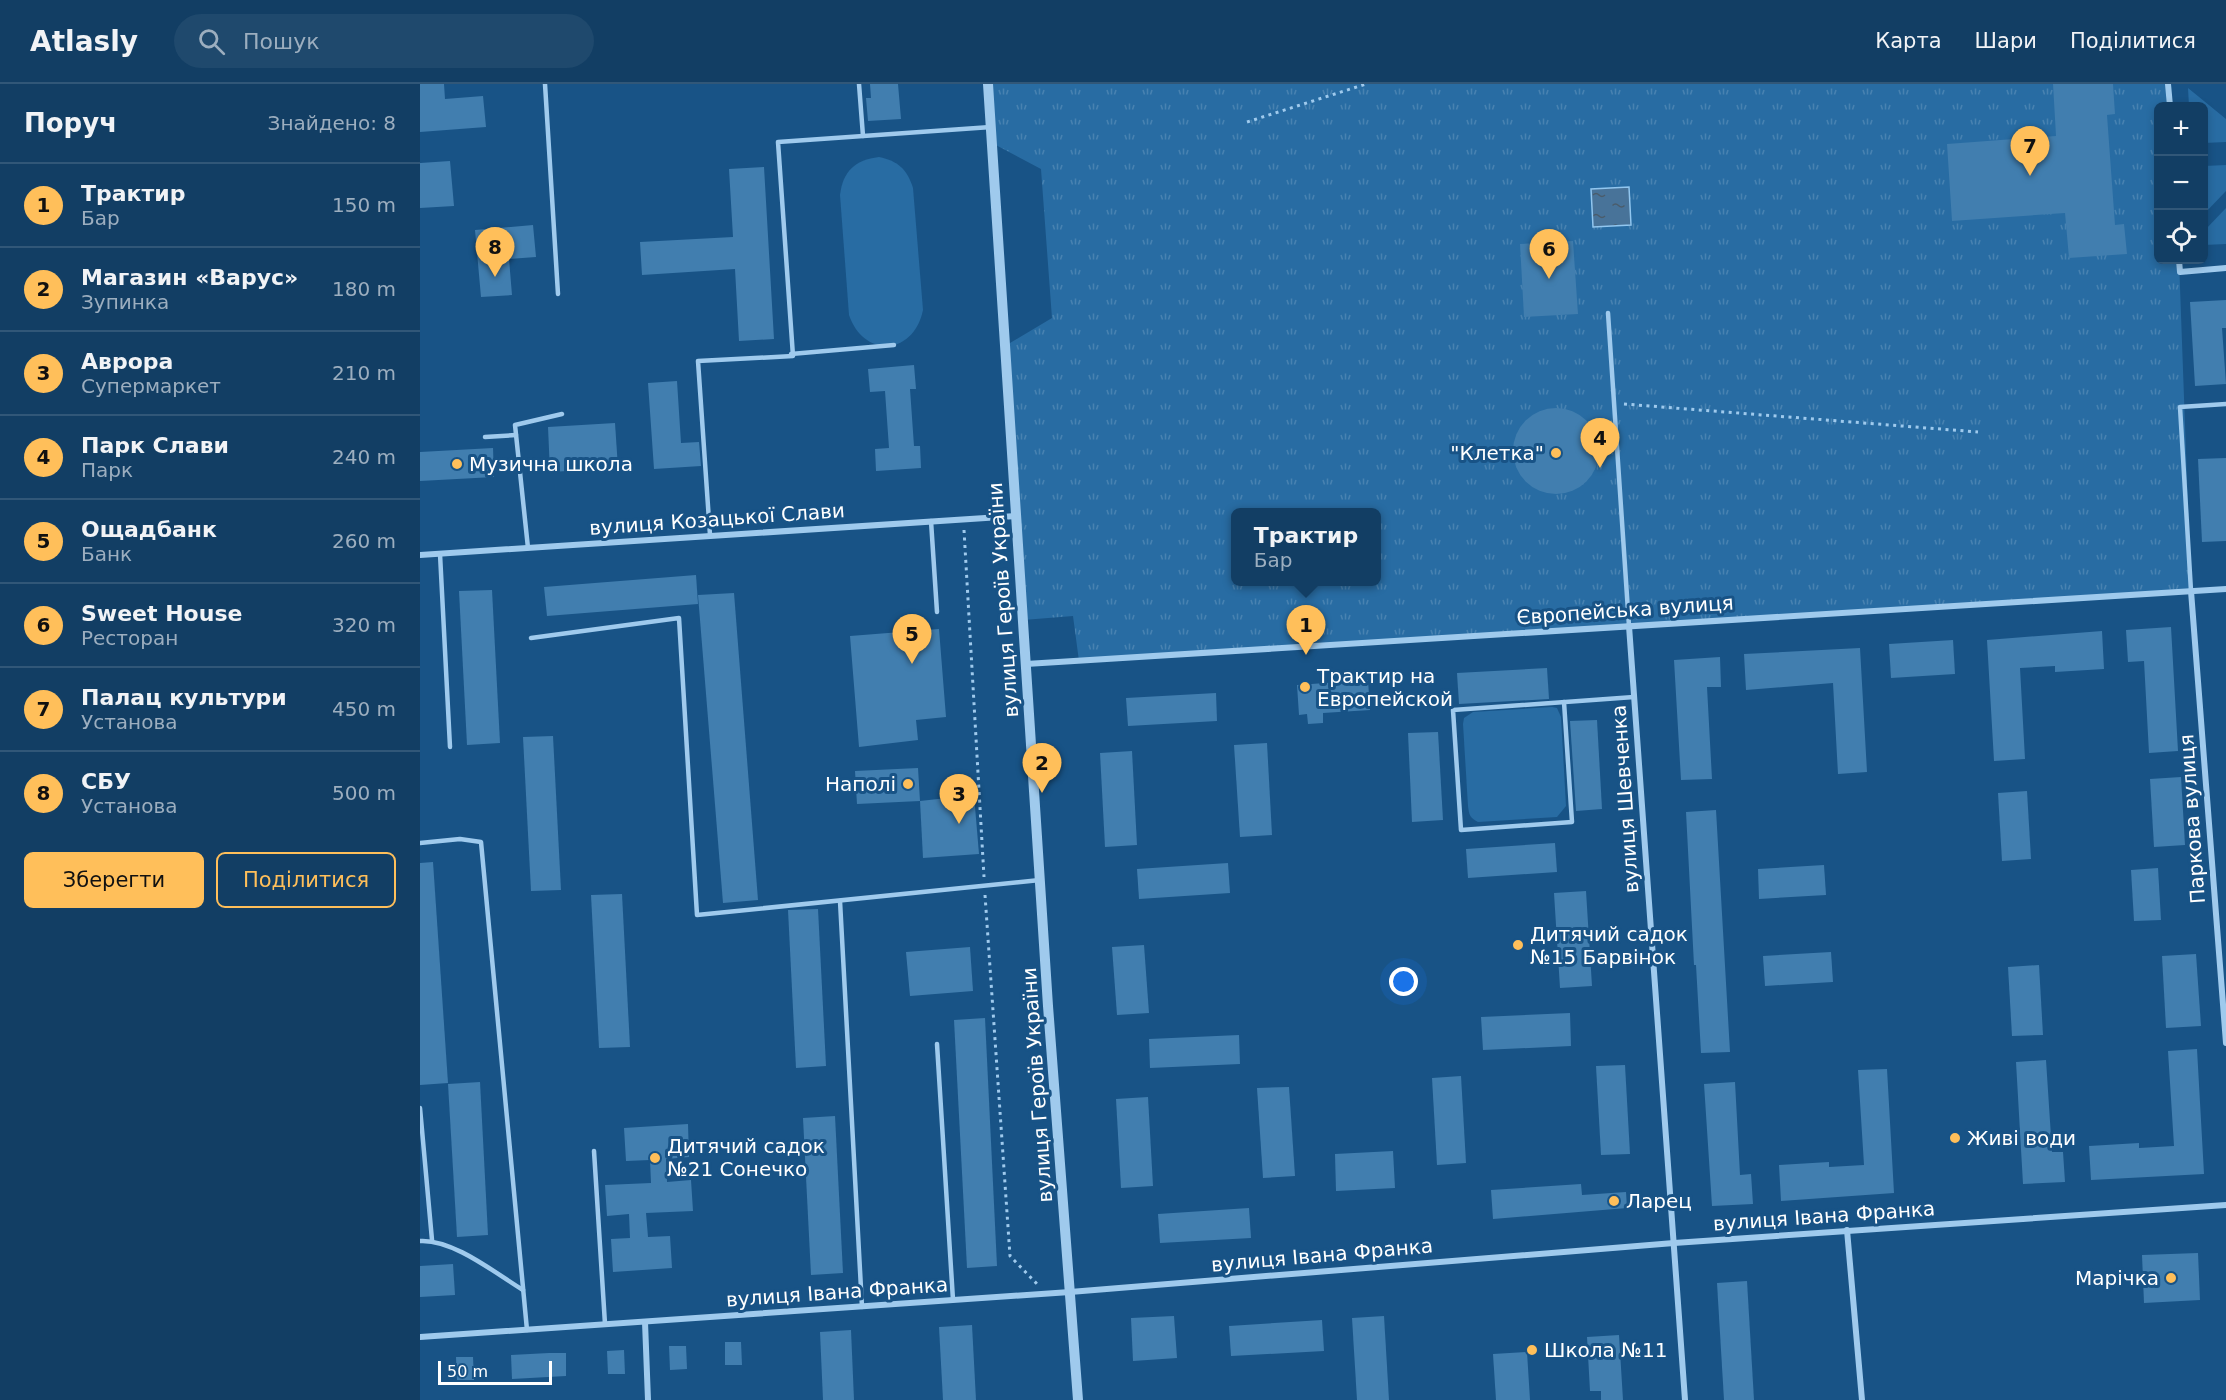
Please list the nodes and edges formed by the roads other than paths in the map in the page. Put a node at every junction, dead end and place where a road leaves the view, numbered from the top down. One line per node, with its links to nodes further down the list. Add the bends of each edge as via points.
1 (545, 84): 10 (lane)
2 (859, 84): 7 (lane)
3 (988, 84): 6 (street, вулиця Героїв України)
4 (2168, 84): 5 (street)
5 (2170, 102)
6 (991, 127): 7 (lane); 18 (street, вулиця Героїв України)
7 (863, 136): 13 (lane, via 778,142 793,356)
8 (2179, 264): 9 (street, via 2180,272)
9 (2226, 268)
10 (558, 294)
11 (1608, 313): 27 (lane)
12 (894, 345): 13 (lane)
13 (698, 361): 20 (lane)
14 (2226, 404): 25 (lane, via 2180,407)
15 (562, 414): 16 (lane, via 515,425)
16 (516, 435): 17 (lane); 21 (lane)
17 (485, 436)
18 (1016, 516): 19 (street, вулиця Козацької Слави); 29 (street, вулиця Героїв України)
19 (931, 521): 20 (street, вулиця Козацької Слави); 26 (lane)
20 (710, 535): 21 (street, вулиця Козацької Слави)
21 (528, 548): 22 (street, вулиця Козацької Слави)
22 (440, 554): 23 (street, вулиця Козацької Слави); 32 (lane)
23 (420, 555)
24 (2226, 589): 25 (street, Європейська вулиця)
25 (2191, 591): 27 (street, Європейська вулиця); 36 (street, Паркова вулиця)
26 (937, 612)
27 (1629, 626): 29 (street, Європейська вулиця); 30 (street, вулиця Шевченка)
28 (531, 638): 35 (lane, via 679,618 697,915)
29 (1026, 664): 34 (street, вулиця Героїв України)
30 (1634, 697): 31 (lane); 44 (street, вулиця Шевченка)
31 (1564, 702): 31 (lane, via 1454,710 1461,830 1572,822)
32 (450, 747)
33 (420, 843): 45 (lane, via 460,839 481,842)
34 (1040, 880): 35 (lane); 46 (street, вулиця Героїв України)
35 (840, 901): 48 (lane)
36 (2226, 1043)
37 (937, 1044): 47 (lane)
38 (420, 1108): 42 (lane)
39 (594, 1151): 50 (lane)
40 (2226, 1205): 41 (street, вулиця Івана Франка)
41 (1847, 1230): 44 (street, вулиця Івана Франка); 56 (street)
42 (432, 1240): 43 (lane); 45 (lane, via 454,1248)
43 (420, 1241)
44 (1674, 1243): 46 (street, вулиця Івана Франка); 55 (street, вулиця Шевченка)
45 (523, 1290): 51 (lane)
46 (1070, 1292): 47 (street, вулиця Івана Франка); 54 (street, вулиця Героїв України)
47 (953, 1300): 48 (street, вулиця Івана Франка)
48 (862, 1307): 49 (street, вулиця Івана Франка)
49 (645, 1322): 50 (street, вулиця Івана Франка); 53 (street)
50 (605, 1324): 51 (street, вулиця Івана Франка)
51 (527, 1330): 52 (street, вулиця Івана Франка)
52 (420, 1337)
53 (648, 1400)
54 (1078, 1400)
55 (1685, 1400)
56 (1862, 1400)

